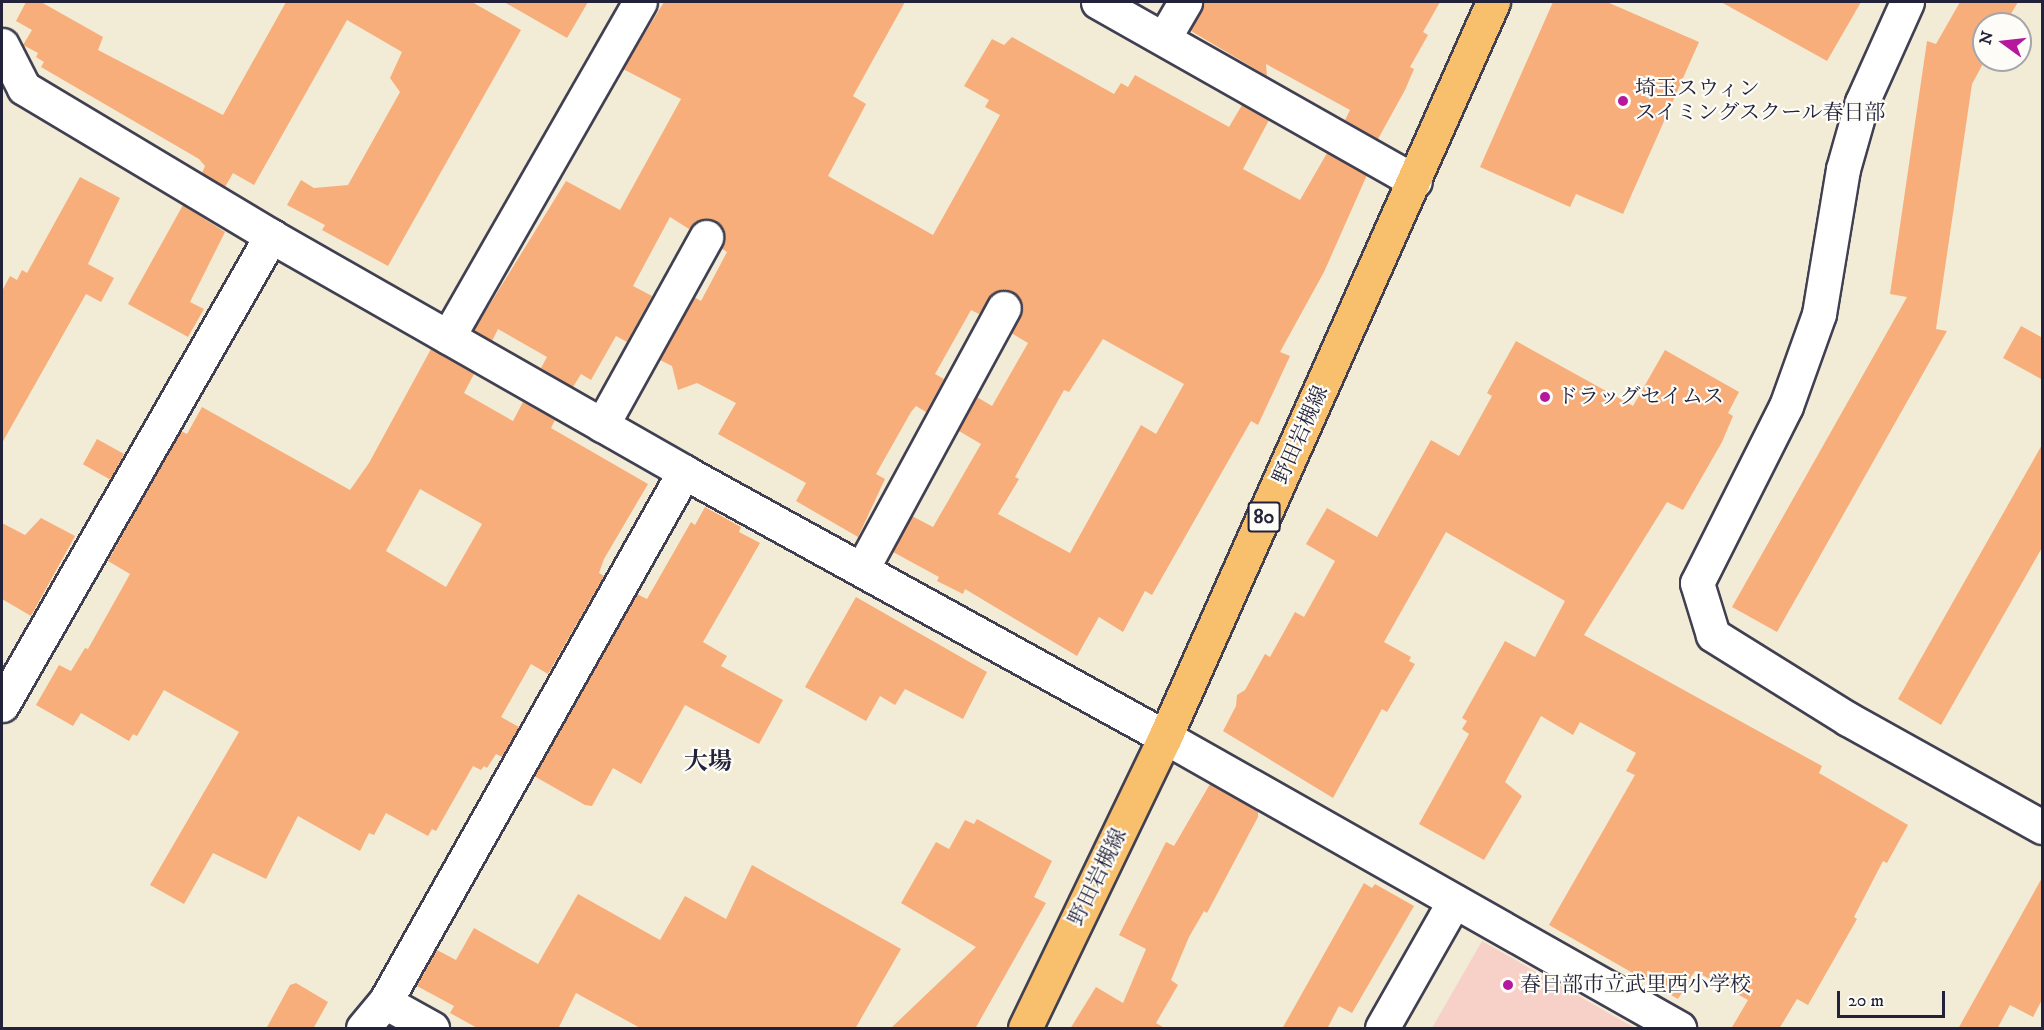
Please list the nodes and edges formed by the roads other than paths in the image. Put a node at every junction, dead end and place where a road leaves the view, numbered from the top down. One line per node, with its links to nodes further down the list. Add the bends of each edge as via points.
1 (640, 2): 12 (street)
2 (1098, 2): 6 (street)
3 (1185, 2): 6 (street)
4 (1493, 2): 8 (main road, 野田岩槻線 / 80)
5 (1907, 2): 18 (street, via 1862,102 1843,169 1818,314 1786,406 1697,583 1713,634 1848,719)
6 (1164, 38): 8 (street)
7 (2, 45): 9 (street, via 24,88)
8 (1415, 181): 17 (main road, 野田岩槻線 / 80)
9 (271, 236): 12 (street); 16 (street)
10 (706, 237): 13 (street)
11 (1004, 308): 15 (street)
12 (448, 337): 13 (street)
13 (602, 424): 14 (street)
14 (684, 472): 15 (street); 20 (street)
15 (862, 569): 17 (street)
16 (2, 705)
17 (1166, 737): 19 (street); 23 (main road, 野田岩槻線 / 80)
18 (2043, 827)
19 (1454, 901): 24 (street); 25 (street)
20 (385, 1002): 21 (street); 22 (street)
21 (363, 1029)
22 (432, 1029)
23 (1025, 1029)
24 (1382, 1029)
25 (1679, 1029)

